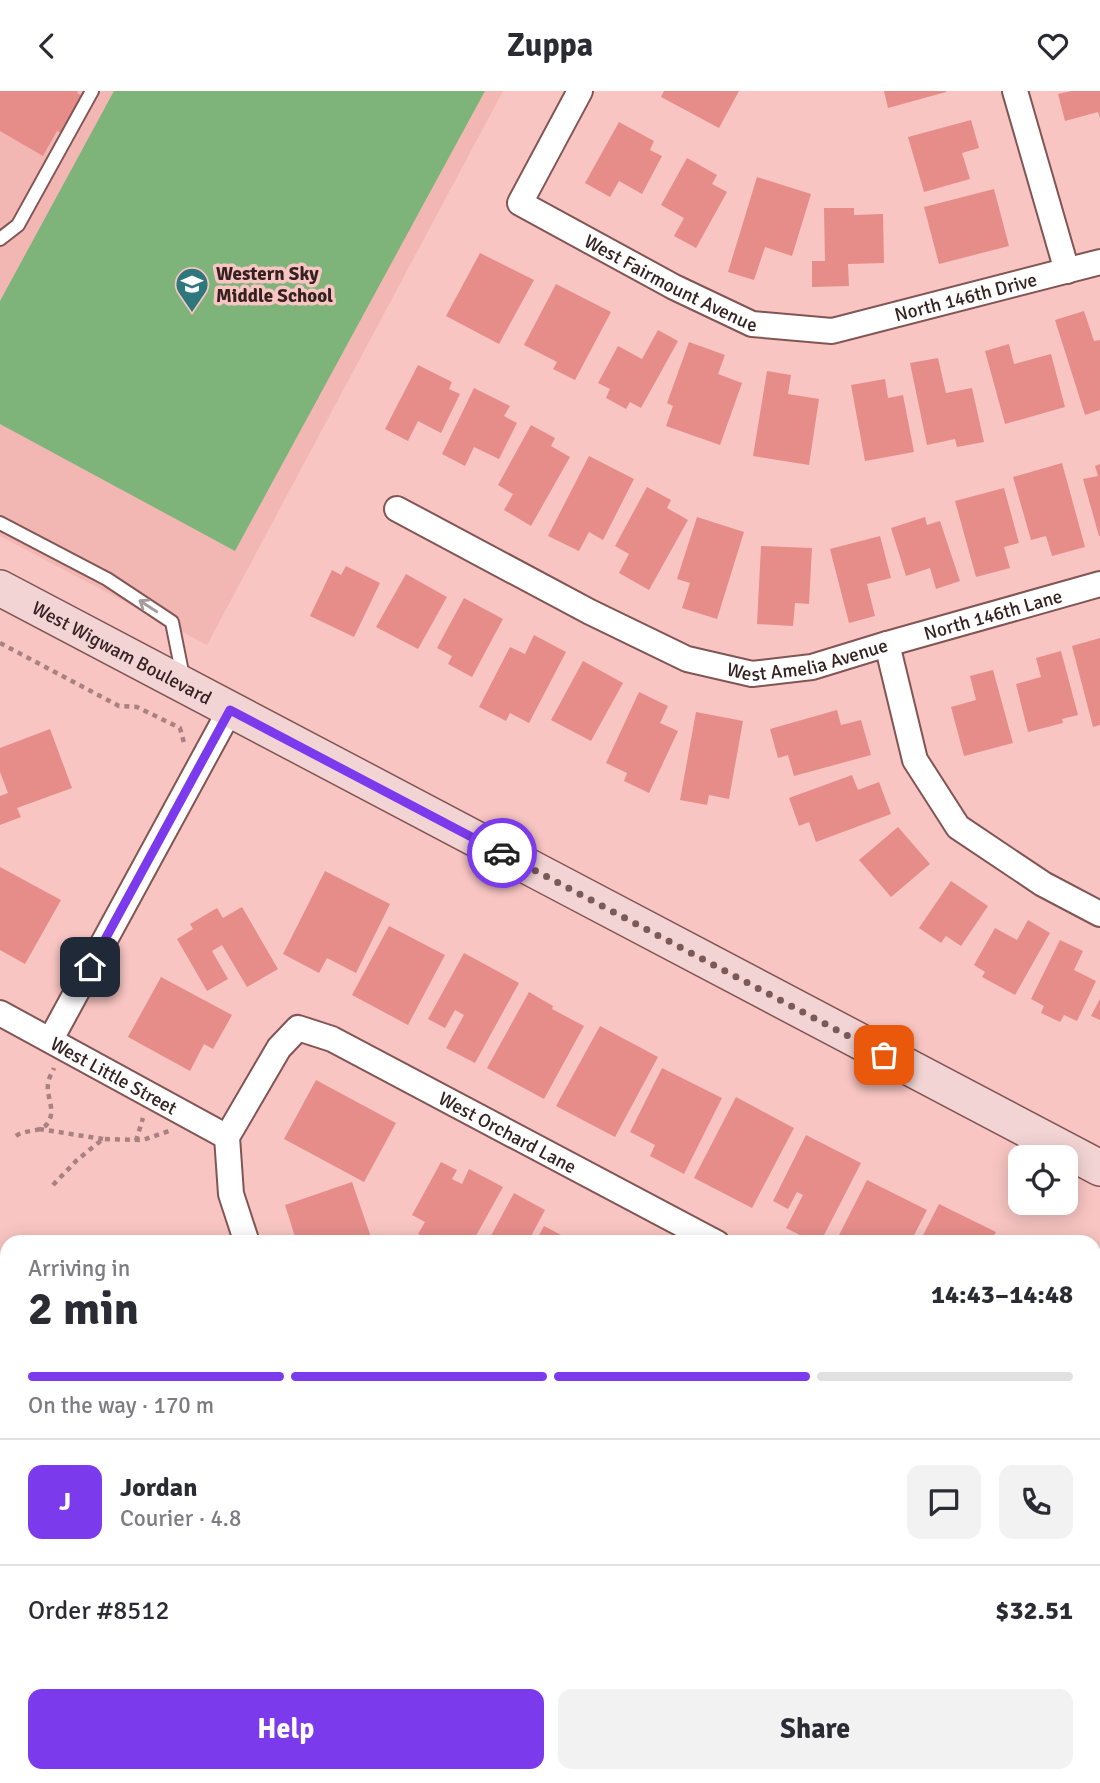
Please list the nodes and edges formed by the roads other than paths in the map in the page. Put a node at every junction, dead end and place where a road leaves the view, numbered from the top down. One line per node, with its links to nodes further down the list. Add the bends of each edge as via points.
1 (92, 91): 4 (lane, via 18,225)
2 (580, 91): 7 (street, West Fairmount Avenue, via 520,203 752,324)
3 (1015, 91): 6 (street)
4 (0, 239)
5 (1100, 262): 6 (street, North 146th Drive)
6 (1067, 271): 7 (street, North 146th Drive)
7 (832, 331)
8 (397, 509): 12 (street, West Amelia Avenue, via 687,659 752,674 812,667)
9 (0, 523): 13 (lane, one-way to 9, via 172,622 107,579)
10 (1100, 584): 12 (street, North 146th Lane)
11 (0, 588): 13 (street, West Wigwam Boulevard)
12 (887, 644): 15 (street, West Amelia Avenue, via 915,760 958,827 1043,884)
13 (184, 685): 14 (street, West Wigwam Boulevard)
14 (230, 710): 17 (street); 19 (street, West Wigwam Boulevard)
15 (1100, 914)
16 (0, 1013): 17 (street, West Little Street)
17 (57, 1052): 18 (street, West Little Street)
18 (228, 1137): 20 (street, via 231,1194); 21 (street, West Orchard Lane, via 279,1048 298,1028 332,1039)
19 (1100, 1168)
20 (244, 1235)
21 (702, 1235)

